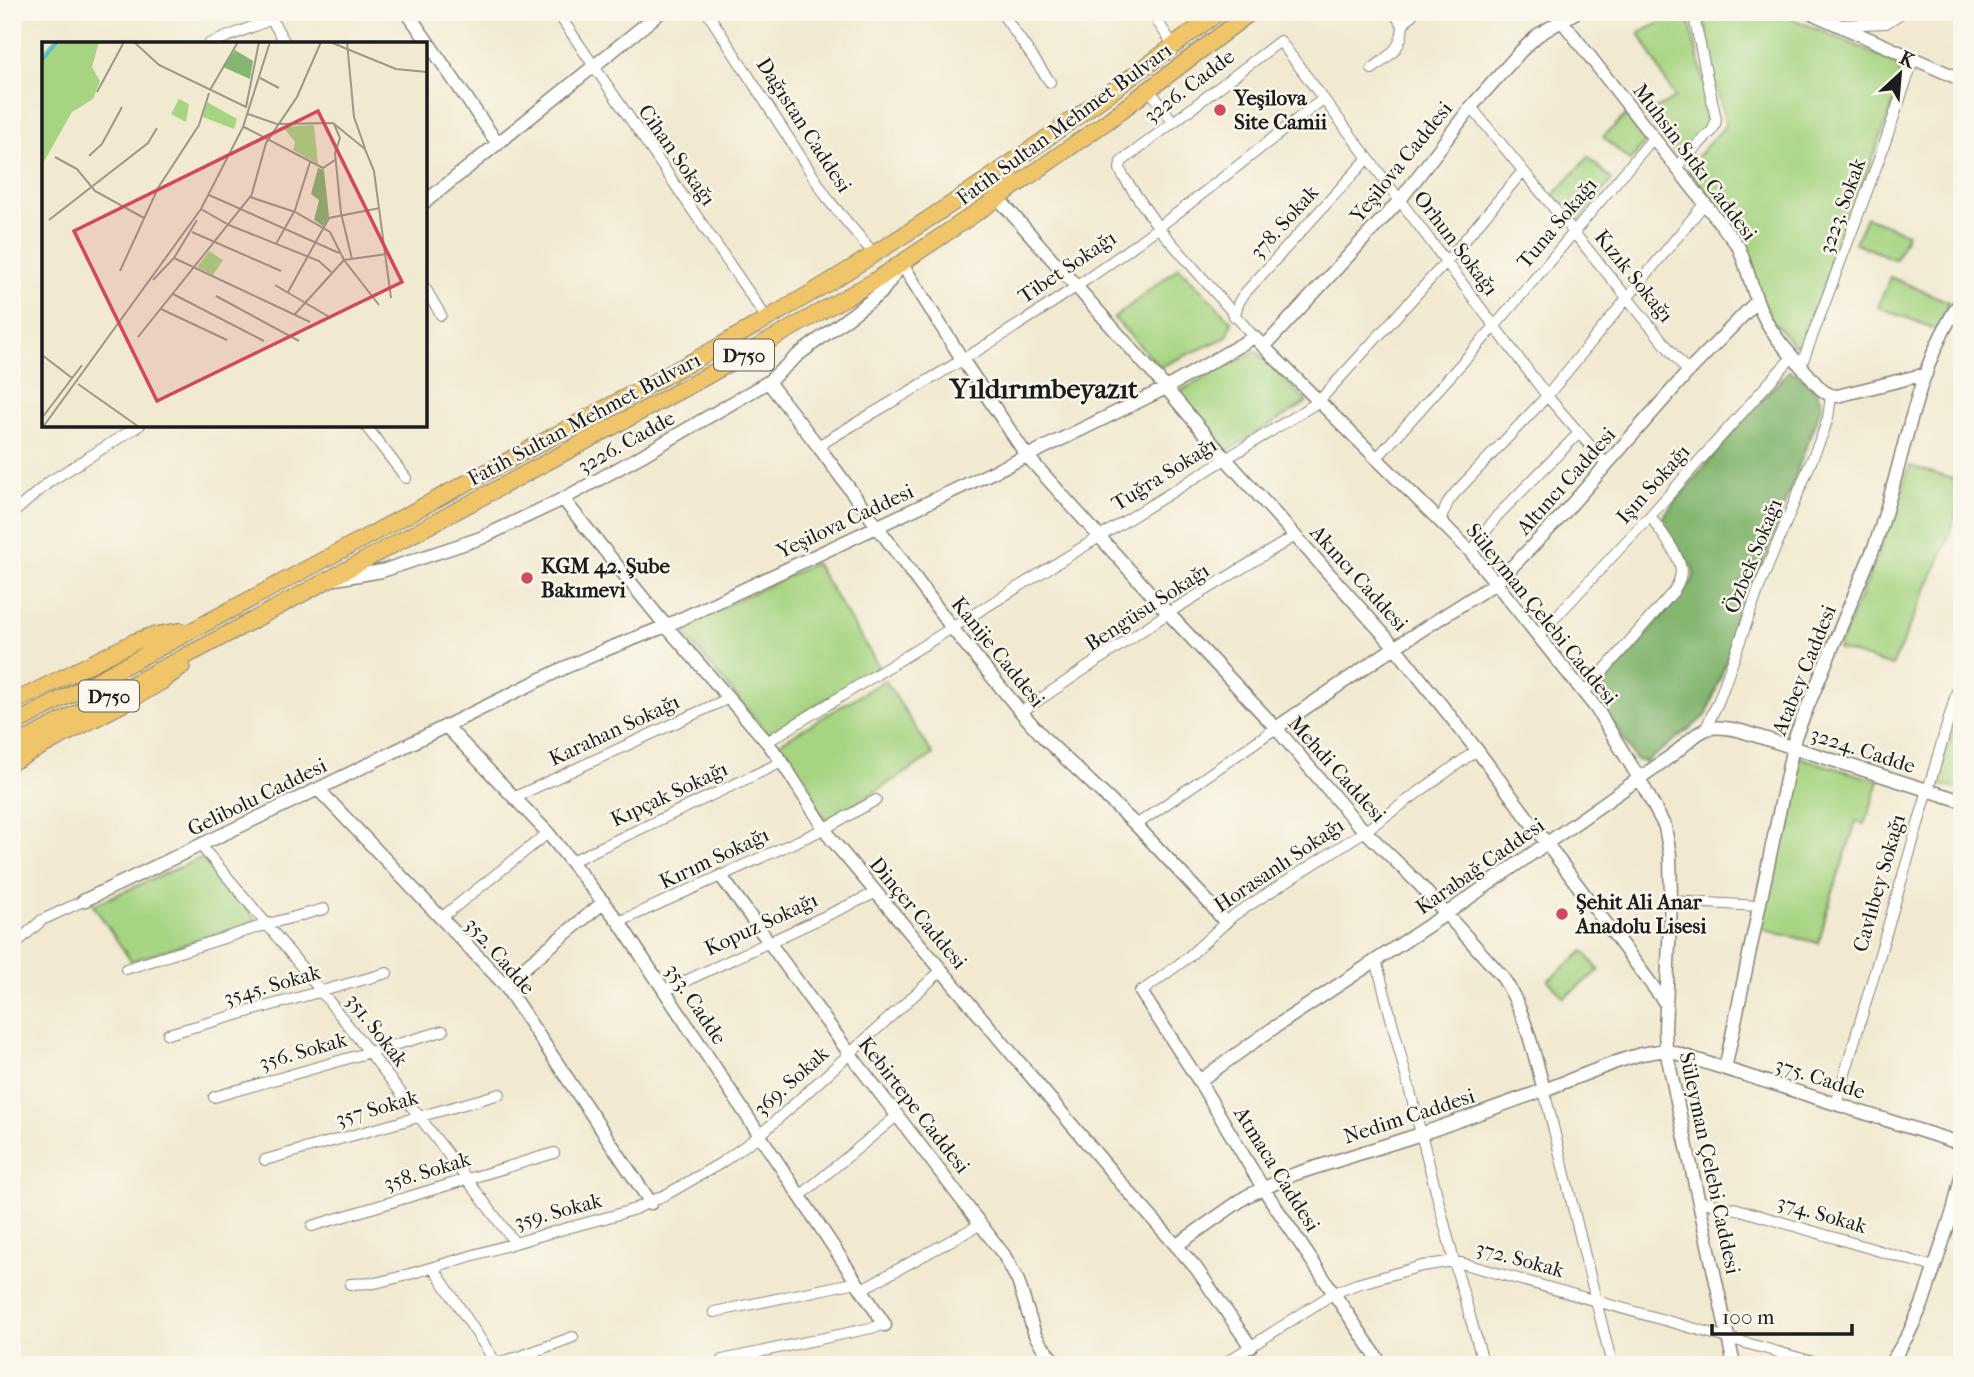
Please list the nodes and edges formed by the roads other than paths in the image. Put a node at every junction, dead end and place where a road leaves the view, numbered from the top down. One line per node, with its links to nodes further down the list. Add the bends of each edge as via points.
1 (407, 12): 33 (street)
2 (557, 12): 24 (street, Cihan Sokağı)
3 (661, 12): 24 (street)
4 (707, 12): 44 (street, Dağıstan Caddesi, via 830,202)
5 (1001, 12): 27 (street)
6 (1151, 12): 22 (street)
7 (1219, 12): 22 (highway, Fatih Sultan Mehmet Bulvarı / D750)
8 (1251, 12): 28 (highway, Fatih Sultan Mehmet Bulvarı / D750)
9 (1393, 12): 18 (street)
10 (1414, 12): 18 (street)
11 (1576, 12): 16 (street, Yeşilova Caddesi)
12 (1693, 12): 36 (street, via 1716,119 1712,131)
13 (1809, 12): 17 (street)
14 (1903, 12): 17 (street, via 1886,23)
15 (270, 16): 20 (street); 21 (street)
16 (1558, 16): 30 (street, Yeşilova Caddesi); 32 (street, Muhsin Sıtkı Caddesi)
17 (1839, 24): 23 (street)
18 (1403, 25): 25 (street, via 1398,47)
19 (1280, 41): 29 (street, Orhun Sokağı); 31 (street, 3226. Cadde)
20 (213, 42)
21 (285, 42)
22 (1174, 46): 44 (highway, Fatih Sultan Mehmet Bulvarı / D750, via 1094,106)
23 (1914, 58): 26 (street); 59 (street, 3223. Sokak, via 1881,154)
24 (593, 68): 33 (street); 54 (street, Cihan Sokağı)
25 (1372, 69)
26 (1962, 80)
27 (1050, 82)
28 (1149, 89): 31 (street); 38 (highway, Fatih Sultan Mehmet Bulvarı / D750)
29 (1323, 99): 34 (street, Orhun Sokağı); 42 (street, Tibet Sokağı)
30 (1471, 107): 37 (street, Kızık Sokağı); 40 (street, Yeşilova Caddesi)
31 (1172, 122): 35 (street, 3226. Cadde)
32 (1654, 137): 36 (street, Muhsin Sıtkı Caddesi); 43 (street, Tuna Sokağı)
33 (498, 144): 39 (street)
34 (1368, 158): 40 (street, Orhun Sokağı); 53 (street, 378. Sokak, via 1244,295)
35 (1121, 162): 42 (street, Süleyman Çelebi Caddesi, via 1123,176)
36 (1677, 166): 41 (street, Muhsin Sıtkı Caddesi)
37 (1523, 171): 43 (street, Kızık Sokağı); 45 (street, Tuğra Sokağı)
38 (998, 198): 46 (highway, Fatih Sultan Mehmet Bulvarı / D750); 47 (street, Akıncı Caddesi)
39 (427, 200)
40 (1399, 200): 45 (street, Orhun Sokağı); 57 (street, Yeşilova Caddesi)
41 (1705, 202): 49 (street); 51 (street, Muhsin Sıtkı Caddesi, via 1738,246)
42 (1158, 227): 47 (street, Tibet Sokağı); 53 (street, Süleyman Çelebi Caddesi)
43 (1574, 234): 49 (street, Kızık Sokağı); 55 (street, Tuna Sokağı)
44 (874, 254): 54 (highway, Fatih Sultan Mehmet Bulvarı / D750)
45 (1446, 262): 55 (street, Orhun Sokağı); 66 (street, Tuğra Sokağı)
46 (902, 264): 58 (street, Mehdi Caddesi); 62 (street, 3226. Cadde, via 881,293); 84 (highway, Fatih Sultan Mehmet Bulvarı / D750, via 705,377)
47 (1077, 286): 58 (street, Tibet Sokağı); 63 (street, Akıncı Caddesi)
48 (427, 291): 52 (street)
49 (1627, 298): 60 (street, Kızık Sokağı); 64 (street)
50 (1962, 299): 61 (street, Atabey Caddesi)
51 (1757, 301): 59 (street, Muhsin Sıtkı Caddesi, via 1770,329); 60 (street, Altıncı Caddesi)
52 (441, 315)
53 (1234, 316): 56 (street, Süleyman Çelebi Caddesi)
54 (766, 319): 88 (highway, Fatih Sultan Mehmet Bulvarı / D750)
55 (1494, 326): 64 (street, Orhun Sokağı); 73 (street, Tuna Sokağı)
56 (1254, 337): 57 (street, Süleyman Çelebi Caddesi); 63 (street, Yeşilova Caddesi)
57 (1264, 347): 66 (street, Süleyman Çelebi Caddesi)
58 (962, 359): 70 (street, Tibet Sokağı); 71 (street, Mehdi Caddesi)
59 (1797, 361): 65 (street, Muhsin Sıtkı Caddesi); 78 (street, Işın Sokağı)
60 (1688, 372): 74 (street, Altıncı Caddesi)
61 (1926, 373): 65 (street); 104 (street, Atabey Caddesi, via 1875,545)
62 (768, 382): 70 (street, Kanije Caddesi); 76 (street, 3226. Cadde)
63 (1166, 388): 71 (street, Yeşilova Caddesi); 72 (street, Akıncı Caddesi)
64 (1547, 396): 69 (street, Orhun Sokağı); 79 (street, via 1455,493)
65 (1831, 396): 100 (street, Özbek Sokağı, via 1823,433)
66 (1318, 402): 72 (street, Tuğra Sokağı); 73 (street, Süleyman Çelebi Caddesi)
67 (137, 427): 77 (street, via 49,482)
68 (367, 427): 75 (street)
69 (1578, 433): 74 (street, Orhun Sokağı); 83 (street, via 1497,516)
70 (818, 446): 80 (street, Kanije Caddesi)
71 (1027, 456): 80 (street, Yeşilova Caddesi); 81 (street, Mehdi Caddesi)
72 (1226, 458): 81 (street, Tuğra Sokağı); 82 (street, Akıncı Caddesi)
73 (1376, 458): 79 (street, Süleyman Çelebi Caddesi)
74 (1607, 465): 85 (street, Altıncı Caddesi)
75 (406, 478)
76 (563, 499): 84 (street, 3226. Cadde, via 481,538 419,560); 87 (street, Dinçer Caddesi)
77 (12, 514)
78 (1650, 516): 90 (street, Işın Sokağı); 94 (street, via 1680,564 1678,583)
79 (1440, 521): 83 (street, Süleyman Çelebi Caddesi)
80 (878, 528): 87 (street, Yeşilova Caddesi); 89 (street, Kanije Caddesi)
81 (1099, 536): 86 (street, Mehdi Caddesi); 89 (street, Tuğra Sokağı)
82 (1295, 536): 86 (street, Bengüsu Sokağı); 92 (street, Akıncı Caddesi)
83 (1471, 552): 85 (street, Süleyman Çelebi Caddesi)
84 (328, 580): 91 (highway, Fatih Sultan Mehmet Bulvarı / D750)
85 (1497, 582): 90 (street, Süleyman Çelebi Caddesi); 92 (street, Altıncı Caddesi)
86 (1168, 613): 97 (street, Bengüsu Sokağı); 101 (street, Mehdi Caddesi)
87 (666, 626): 95 (street, Dinçer Caddesi); 99 (street, Yeşilova Caddesi)
88 (197, 628): 96 (highway, via 134,642); 98 (highway, Fatih Sultan Mehmet Bulvarı / D750)
89 (952, 628): 97 (street, Kanije Caddesi); 102 (street, Tuğra Sokağı)
90 (1539, 635): 94 (street, Süleyman Çelebi Caddesi)
91 (205, 646): 103 (highway, Fatih Sultan Mehmet Bulvarı / D750); 106 (highway, via 161,682)
92 (1395, 647): 101 (street, Altıncı Caddesi); 105 (street, Akıncı Caddesi)
93 (1962, 674): 110 (street, Cavlıbey Sokağı)
94 (1585, 692): 108 (street, Süleyman Çelebi Caddesi)
95 (729, 698): 102 (street, Dinçer Caddesi); 111 (street, Karahan Sokağı)
96 (12, 703)
97 (1021, 712): 114 (street, Kanije Caddesi)
98 (12, 725)
99 (446, 726): 109 (street, Gelibolu Caddesi); 111 (street, 353. Cadde)
100 (1706, 728): 104 (street, via 1720,726); 108 (street, Karabağ Caddesi)
101 (1276, 729): 114 (street, Altıncı Caddesi); 116 (street, Mehdi Caddesi)
102 (767, 742): 107 (street, Dinçer Caddesi)
103 (12, 747)
104 (1792, 747): 110 (street, 3224. Cadde); 126 (street, Atabey Caddesi)
105 (1477, 750): 116 (street, Horasanlı Sokağı); 118 (street, Akıncı Caddesi)
106 (12, 762)
107 (782, 762): 115 (street, Dinçer Caddesi); 120 (street, Kıpçak Sokağı)
108 (1639, 778): 118 (street, Karabağ Caddesi); 124 (street, Süleyman Çelebi Caddesi, via 1669,841)
109 (318, 789): 119 (street, Gelibolu Caddesi); 129 (street, 352. Cadde)
110 (1926, 791): 113 (street, 3224. Cadde); 154 (street, Cavlıbey Sokağı)
111 (515, 797): 117 (street, 353. Cadde)
112 (876, 800): 115 (street)
113 (1962, 801)
114 (1136, 825): 131 (street, Kanije Caddesi)
115 (824, 829): 121 (street, Kırım Sokağı); 122 (street, Dinçer Caddesi)
116 (1365, 831): 128 (street, Mehdi Caddesi); 131 (street, Horasanlı Sokağı)
117 (548, 832): 120 (street, 353. Cadde); 129 (street)
118 (1547, 843): 128 (street, Karabağ Caddesi); 143 (street, Akıncı Caddesi)
119 (201, 846): 123 (street, Gelibolu Caddesi); 132 (street, 351. Sokak)
120 (572, 861): 125 (street, 353. Cadde)
121 (720, 876): 130 (street, Kırım Sokağı); 133 (street, Kebirtepe Caddesi)
122 (875, 892): 133 (street, Kopuz Sokağı); 137 (street, Dinçer Caddesi)
123 (83, 901): 134 (street, via 42,920)
124 (1671, 901): 126 (street); 143 (street, Süleyman Çelebi Caddesi)
125 (604, 902): 130 (street, 353. Cadde); 139 (street)
126 (1759, 906): 149 (street, Atabey Caddesi)
127 (324, 909): 132 (street)
128 (1446, 914): 135 (street, Karabağ Caddesi); 151 (street, Mehdi Caddesi, via 1509,986)
129 (441, 918): 139 (street, 352. Cadde)
130 (619, 922): 141 (street, 353. Cadde)
131 (1225, 922): 142 (street, Horasanlı Sokağı)
132 (268, 924): 136 (street); 140 (street, 351. Sokak)
133 (768, 942): 141 (street, Kopuz Sokağı); 148 (street, Kebirtepe Caddesi)
134 (12, 947)
135 (1376, 960): 150 (street, Karabağ Caddesi); 157 (street)
136 (126, 969)
137 (942, 970): 148 (street, 369. Sokak); 171 (street, Dinçer Caddesi)
138 (387, 973): 140 (street, 3545. Sokak)
139 (504, 984): 167 (street, 352. Cadde)
140 (322, 991): 145 (street, 3545. Sokak); 147 (street, 351. Sokak)
141 (664, 991): 158 (street, 353. Cadde)
142 (1141, 992): 150 (street, Atmaca Caddesi)
143 (1666, 1004): 146 (street, Süleyman Çelebi Caddesi)
144 (443, 1031): 147 (street, 356. Sokak)
145 (168, 1034)
146 (1666, 1050): 149 (street, 375. Cadde); 151 (street, Nedim Caddesi, via 1641,1054); 166 (street, Süleyman Çelebi Caddesi)
147 (369, 1052): 153 (street, 356. Sokak); 156 (street, 351. Sokak)
148 (850, 1054): 155 (street, Kebirtepe Caddesi); 158 (street, 369. Sokak)
149 (1726, 1069): 154 (street, 375. Cadde)
150 (1199, 1081): 164 (street, Atmaca Caddesi)
151 (1544, 1090): 157 (street, Nedim Caddesi); 178 (street, Mehdi Caddesi)
152 (500, 1094): 156 (street, 357 Sokak)
153 (214, 1097)
154 (1836, 1104): 159 (street, 375. Cadde)
155 (898, 1115): 165 (street); 168 (street, Kebirtepe Caddesi)
156 (419, 1116): 161 (street, 357 Sokak); 163 (street, 351. Sokak)
157 (1421, 1134): 164 (street, Nedim Caddesi); 172 (street)
158 (760, 1135): 165 (street, 353. Cadde); 167 (street, 359. Sokak)
159 (1962, 1144)
160 (554, 1153): 163 (street, 358. Sokak)
161 (265, 1160)
162 (1962, 1172): 173 (street)
163 (468, 1179): 169 (street, 358. Sokak); 170 (street, 351. Sokak)
164 (1263, 1188): 171 (street, Nedim Caddesi); 177 (street, Atmaca Caddesi)
165 (800, 1196): 176 (street, 353. Cadde)
166 (1698, 1201): 173 (street, 374. Sokak); 182 (street, Süleyman Çelebi Caddesi)
167 (651, 1203): 170 (street, 359. Sokak)
168 (981, 1224): 176 (street); 186 (street, Kebirtepe Caddesi, via 1012,1269 1035,1335)
169 (312, 1226)
170 (515, 1243): 174 (street, 359. Sokak)
171 (1177, 1245): 183 (street, Dinçer Caddesi)
172 (1454, 1261): 177 (street, 372. Sokak); 178 (street, 372. Sokak); 189 (street)
173 (1934, 1267): 193 (street, via 1917,1318)
174 (433, 1268): 175 (street, 359. Sokak, via 375,1283); 185 (street)
175 (351, 1284)
176 (860, 1285): 179 (street); 180 (street, 353. Cadde)
177 (1334, 1293): 183 (street, 372. Sokak); 188 (street, Atmaca Caddesi)
178 (1596, 1300): 182 (street, 372. Sokak); 190 (street, Mehdi Caddesi)
179 (713, 1312)
180 (885, 1325): 184 (street)
181 (573, 1337): 185 (street)
182 (1728, 1338): 191 (street, Süleyman Çelebi Caddesi); 192 (street, 372. Sokak)
183 (1251, 1347): 187 (street, 372. Sokak)
184 (722, 1360)
185 (491, 1364)
186 (1059, 1365)
187 (1222, 1365)
188 (1382, 1365)
189 (1484, 1365)
190 (1612, 1365)
191 (1734, 1365)
192 (1824, 1365)
193 (1890, 1365)

